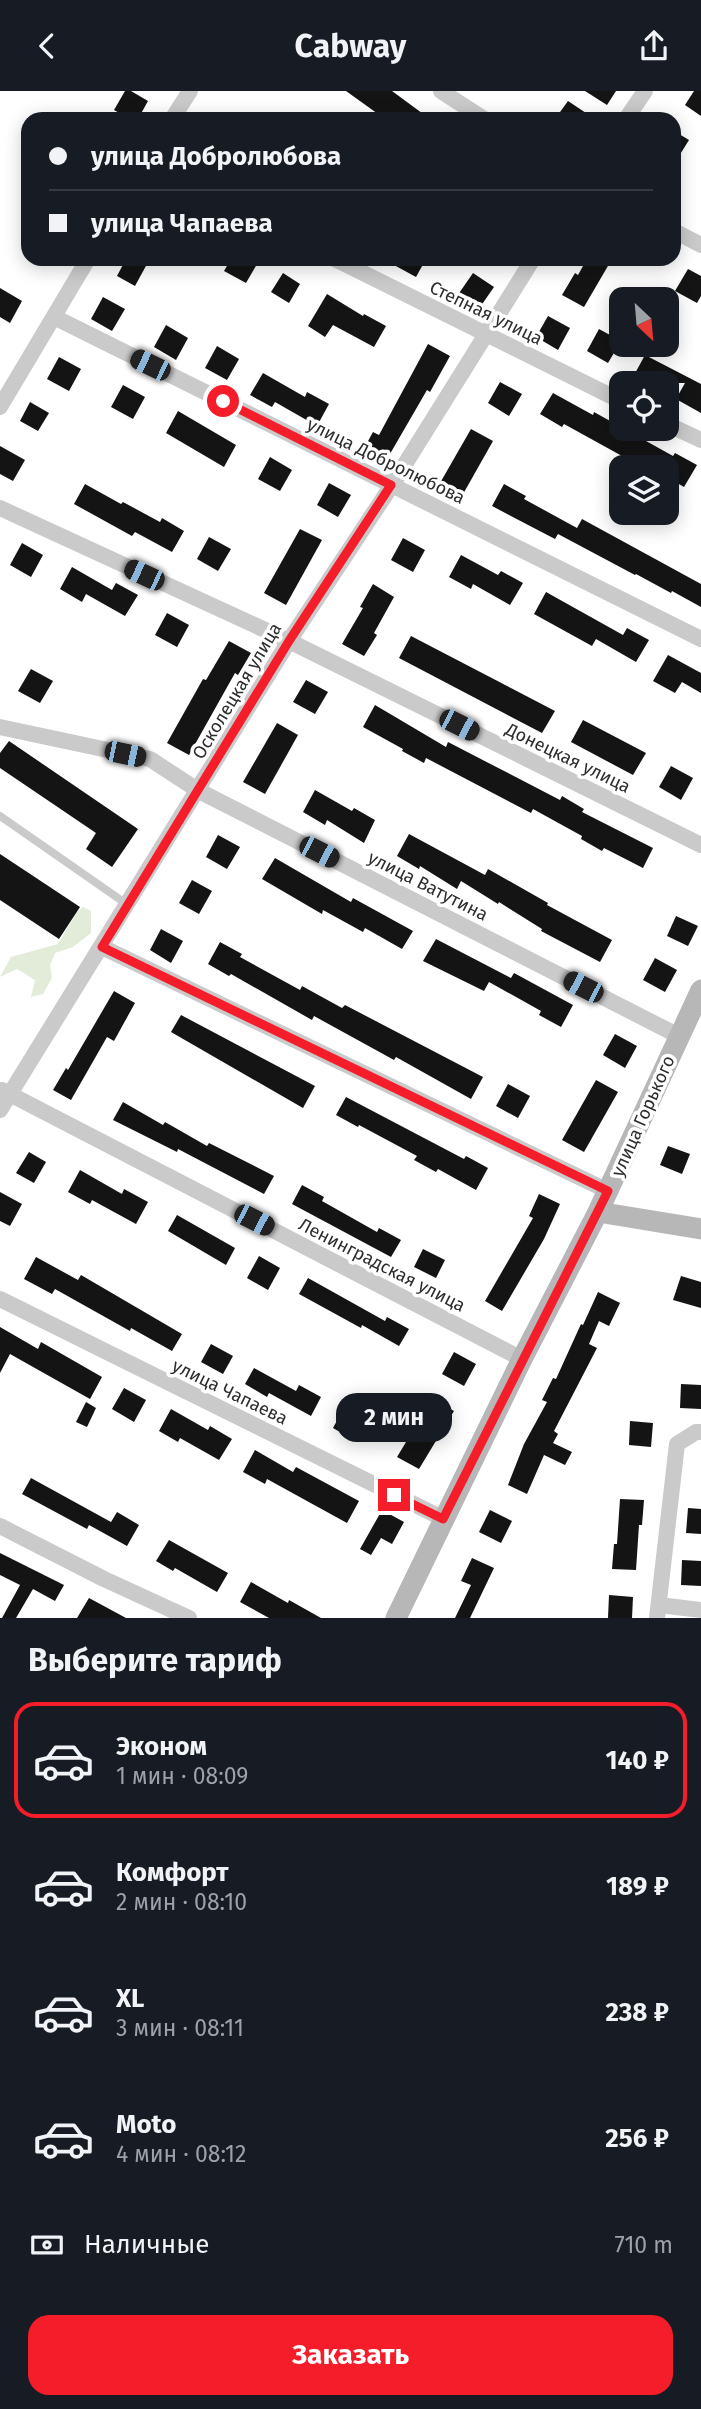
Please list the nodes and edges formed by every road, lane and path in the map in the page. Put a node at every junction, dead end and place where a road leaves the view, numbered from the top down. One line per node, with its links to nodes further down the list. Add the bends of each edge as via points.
1 (190, 91): 4 (street)
2 (441, 91): 5 (street)
3 (645, 91): 6 (street)
4 (176, 112)
5 (473, 112)
6 (631, 112)
7 (681, 235): 8 (street)
8 (701, 245)
9 (84, 266): 12 (street)
10 (349, 266): 13 (street, Степная улица)
11 (528, 266): 13 (street, Осколецкая улица)
12 (54, 317): 15 (street); 18 (street, улица Добролюбова)
13 (484, 334): 14 (street, Степная улица); 18 (street, Осколецкая улица)
14 (609, 395)
15 (0, 407)
16 (679, 429): 17 (street)
17 (701, 440)
18 (391, 485): 20 (street, улица Добролюбова); 21 (street, Осколецкая улица)
19 (0, 508): 21 (street, Донецкая улица)
20 (701, 639)
21 (289, 641): 23 (street, Осколецкая улица); 25 (street, Донецкая улица)
22 (0, 727): 23 (street, улица Ватутина, via 149,759)
23 (198, 791): 26 (street, Осколецкая улица); 29 (street, улица Ватутина)
24 (0, 816): 26 (lane)
25 (701, 845)
26 (128, 905): 27 (street, Осколецкая улица)
27 (102, 947): 30 (street, Осколецкая улица); 32 (street)
28 (701, 990): 29 (street, улица Горького)
29 (679, 1036): 32 (street, улица Горького)
30 (4, 1092): 31 (street, Осколецкая улица); 36 (street, Ленинградская улица)
31 (0, 1110)
32 (608, 1191): 33 (street, улица Горького)
33 (598, 1212): 34 (street); 36 (street, улица Горького)
34 (701, 1229)
35 (0, 1299): 38 (street, улица Чапаева)
36 (523, 1359): 38 (street, улица Горького)
37 (701, 1432): 41 (street, via 677,1444)
38 (443, 1519): 43 (street, улица Горького)
39 (0, 1526): 42 (street)
40 (701, 1610): 41 (street)
41 (658, 1611)
42 (189, 1618)
43 (396, 1618)

